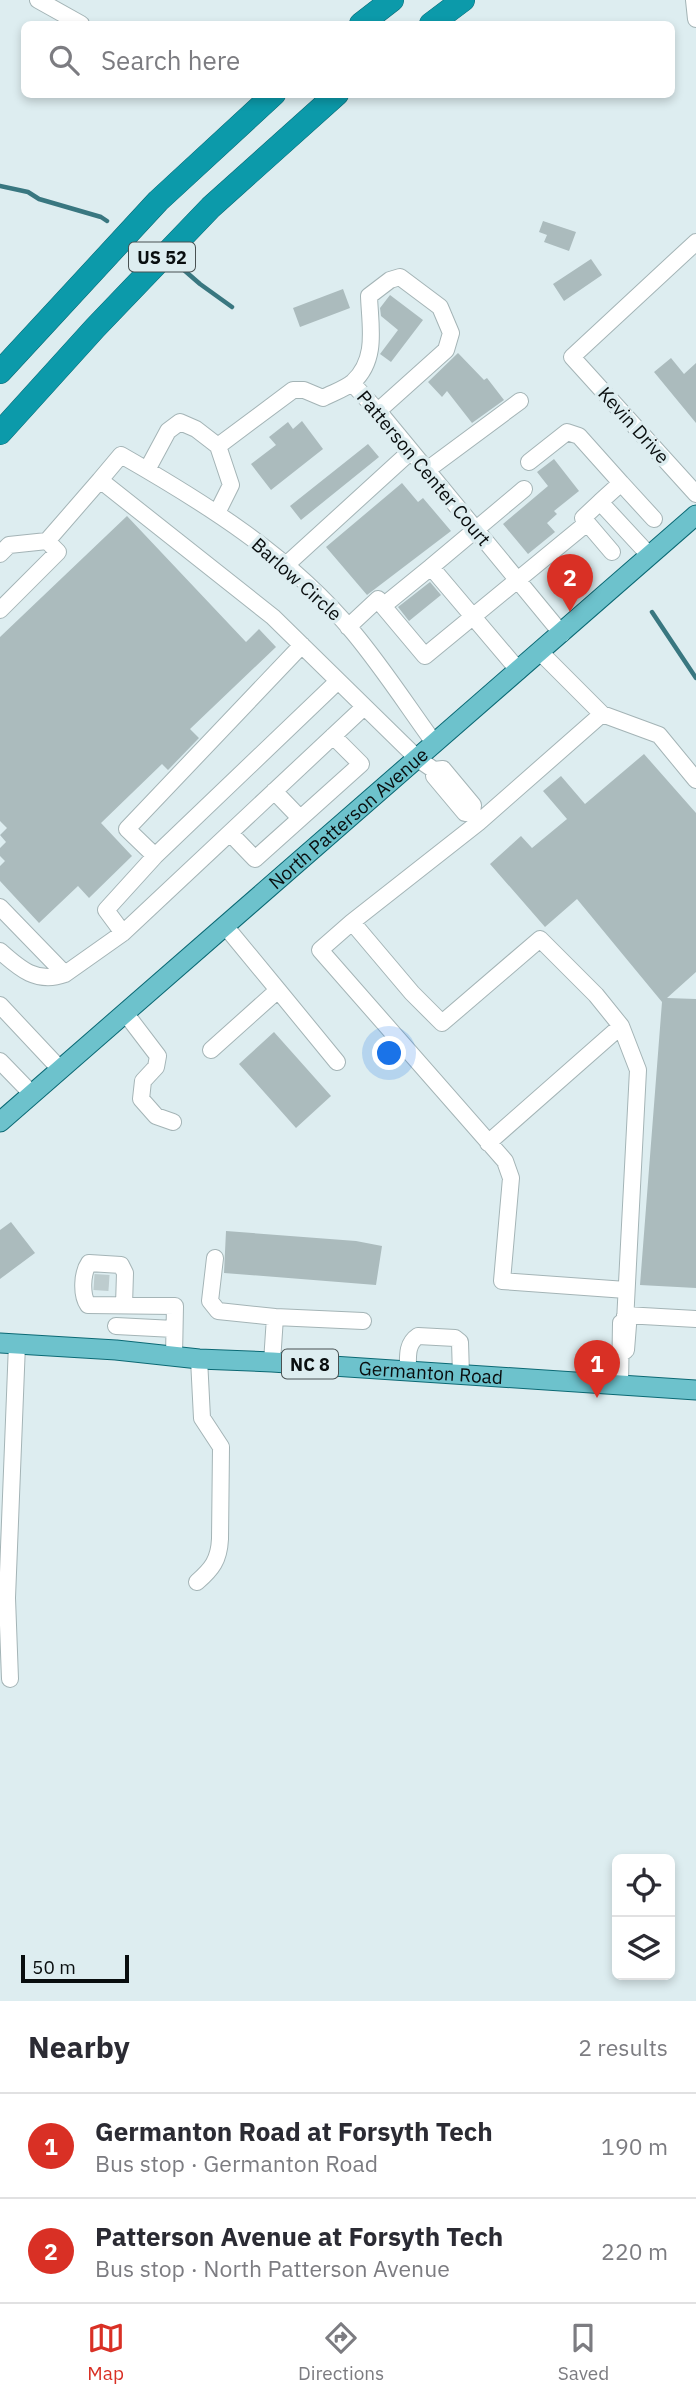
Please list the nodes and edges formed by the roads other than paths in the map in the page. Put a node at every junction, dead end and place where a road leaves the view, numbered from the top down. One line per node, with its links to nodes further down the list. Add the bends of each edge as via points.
1 (38, 0): 6 (street)
2 (393, 0): 7 (highway)
3 (463, 0): 8 (highway)
4 (694, 0): 5 (street)
5 (696, 19)
6 (76, 21)
7 (365, 21)
8 (434, 21)
9 (270, 98): 12 (highway, US 52, via 158,201)
10 (332, 98): 16 (highway, US 52, via 211,206)
11 (696, 242): 25 (street, Kevin Drive, via 572,357)
12 (0, 372)
13 (352, 383): 15 (street, Patterson Center Court); 15 (street, via 367,364 371,347 369,296 400,277 440,307 451,333 446,350); 17 (street, Patterson Center Court, via 323,398 293,390)
14 (520, 401): 21 (street)
15 (378, 411): 18 (street, Patterson Center Court)
16 (0, 433)
17 (218, 446): 20 (street, via 180,422 168,431); 27 (street, via 232,485)
18 (411, 451): 21 (street, Patterson Center Court); 36 (street)
19 (529, 462): 23 (street, via 567,432 579,436)
20 (147, 470): 22 (street, Barlow Circle, via 121,455); 27 (street, Barlow Circle)
21 (427, 470): 31 (street, Patterson Center Court)
22 (100, 480): 32 (street); 44 (street)
23 (621, 483): 26 (street); 29 (street)
24 (524, 489): 31 (street)
25 (696, 494)
26 (600, 502): 30 (street, via 583,518); 35 (street)
27 (217, 513): 36 (street, Barlow Circle)
28 (696, 515): 35 (main road, North Patterson Avenue)
29 (654, 519)
30 (587, 523): 33 (street); 38 (street)
31 (476, 530): 37 (street); 38 (street, Patterson Center Court)
32 (47, 541): 34 (street, via 9,545); 40 (street, via 58,552)
33 (612, 552)
34 (0, 554)
35 (650, 556): 43 (main road, North Patterson Avenue)
36 (286, 565): 42 (street, Barlow Circle)
37 (430, 567): 39 (street); 41 (street)
38 (517, 579): 41 (street); 43 (street, Patterson Center Court)
39 (383, 606): 41 (street, via 425,656); 42 (street, via 378,599)
40 (0, 610)
41 (474, 617): 46 (street)
42 (348, 626): 51 (street, Barlow Circle)
43 (562, 634): 45 (main road, North Patterson Avenue)
44 (302, 645): 47 (street); 58 (street, via 127,829)
45 (540, 652): 46 (main road, North Patterson Avenue); 49 (street)
46 (519, 671): 51 (main road, North Patterson Avenue)
47 (338, 681): 48 (street); 58 (street)
48 (363, 708): 50 (street); 52 (street)
49 (602, 714): 53 (street, via 659,735); 56 (street)
50 (333, 736): 54 (street); 55 (street, via 360,764)
51 (436, 744): 52 (main road, North Patterson Avenue)
52 (426, 765): 56 (street, via 465,813); 61 (main road, North Patterson Avenue)
53 (696, 780)
54 (274, 791): 55 (street); 57 (street)
55 (300, 818): 57 (street, via 255,859)
56 (475, 818): 60 (street)
57 (230, 833): 62 (street)
58 (156, 856): 62 (street, via 106,910)
59 (0, 907): 64 (street)
60 (352, 922): 68 (street, via 442,1023 540,939); 76 (street, via 320,950)
61 (226, 927): 65 (street); 67 (main road, North Patterson Avenue)
62 (123, 933): 64 (street)
63 (0, 951): 64 (street, via 39,978)
64 (65, 974)
65 (278, 990): 69 (street); 71 (street)
66 (0, 1005): 72 (street)
67 (126, 1014): 72 (main road, North Patterson Avenue); 75 (street, via 158,1056 156,1067 143,1081 141,1099 156,1116)
68 (621, 1026): 76 (street); 78 (street, via 638,1070)
69 (211, 1050)
70 (0, 1061): 73 (street)
71 (338, 1062)
72 (61, 1070): 73 (main road, North Patterson Avenue)
73 (32, 1094): 74 (main road, North Patterson Avenue)
74 (0, 1122)
75 (173, 1122)
76 (488, 1143): 78 (street, via 505,1161 510,1178 502,1281)
77 (215, 1258): 80 (street, via 210,1301 218,1311)
78 (626, 1290): 81 (street)
79 (120, 1306): 79 (street, via 88,1305 84,1300 103,1283); 84 (street); 85 (street, via 175,1306)
80 (275, 1317): 83 (street); 90 (street)
81 (625, 1318): 82 (street); 93 (street, via 628,1327)
82 (696, 1319)
83 (363, 1321)
84 (116, 1326): 85 (street); 87 (street)
85 (174, 1329): 88 (street)
86 (8, 1343): 87 (main road, Germanton Road / NC 8); 96 (street)
87 (116, 1350): 88 (main road, Germanton Road / NC 8)
88 (174, 1356): 89 (main road, Germanton Road / NC 8)
89 (199, 1359): 90 (main road, Germanton Road / NC 8); 95 (street, via 202,1418 221,1447 219,1554 214,1567)
90 (272, 1362): 91 (main road, Germanton Road / NC 8)
91 (408, 1371): 92 (main road, Germanton Road / NC 8); 92 (street, via 409,1344 418,1336 455,1338 462,1350)
92 (461, 1374): 93 (main road, Germanton Road / NC 8)
93 (620, 1385): 94 (main road, Germanton Road / NC 8)
94 (696, 1390)
95 (197, 1583)
96 (10, 1679)

